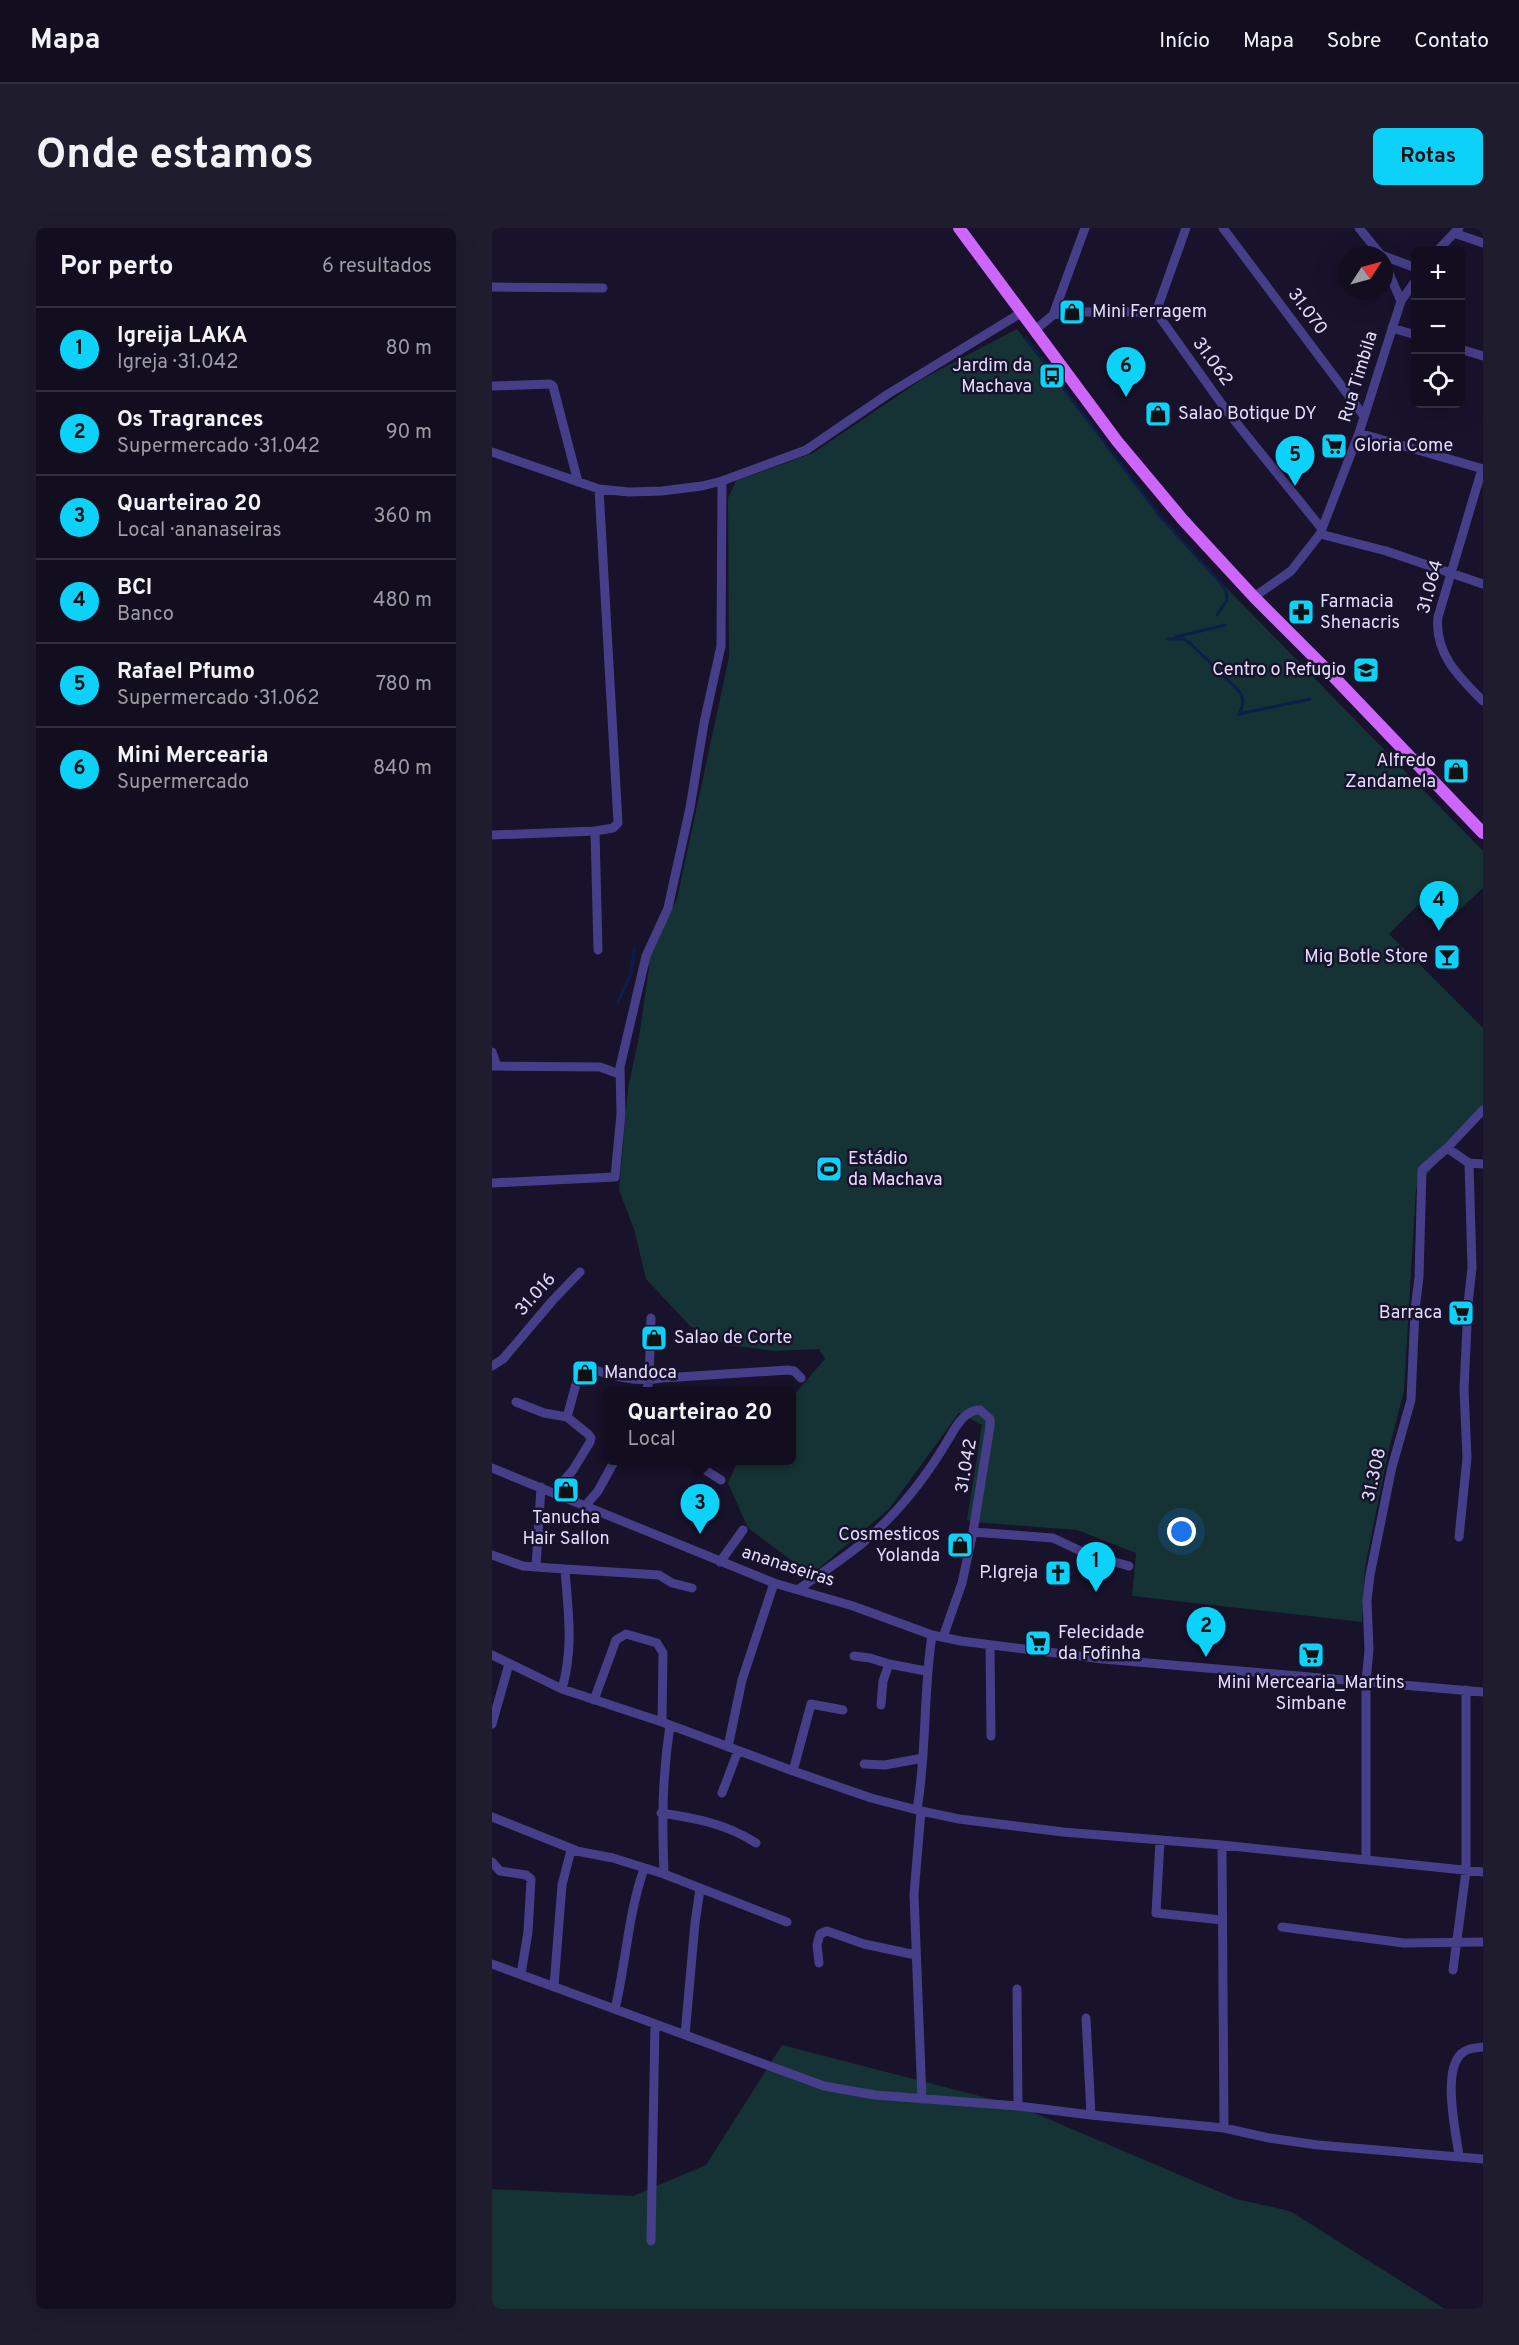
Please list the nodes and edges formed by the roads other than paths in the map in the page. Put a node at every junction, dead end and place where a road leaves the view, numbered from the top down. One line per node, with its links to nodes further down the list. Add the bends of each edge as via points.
1 (959, 228): 18 (main road)
2 (1085, 228): 19 (street)
3 (1186, 228): 17 (street)
4 (1223, 228): 26 (street, 31.070)
5 (1359, 228): 8 (street)
6 (1457, 230): 7 (street); 9 (street)
7 (1483, 243)
8 (1374, 246)
9 (1442, 246)
10 (1393, 259): 11 (street)
11 (1411, 266)
12 (1393, 283): 16 (street)
13 (492, 287): 15 (street)
14 (1411, 287): 16 (street, Rua Timbila)
15 (603, 288)
16 (1401, 301): 20 (street, Rua Timbila)
17 (1156, 312): 19 (street); 33 (street, 31.062)
18 (1021, 314): 21 (main road); 30 (street, via 888,394 806,450)
19 (1053, 315): 21 (street)
20 (1392, 328): 22 (street); 26 (street, Rua Timbila)
21 (1035, 330): 36 (main road, via 1145,476)
22 (1411, 334)
23 (1465, 350): 24 (street)
24 (1483, 356)
25 (492, 386): 31 (street, via 553,386)
26 (1364, 416): 27 (street, Rua Timbila)
27 (1359, 433): 29 (street); 33 (street, Rua Timbila)
28 (492, 452): 31 (street)
29 (1482, 469): 34 (street, 31.064)
30 (722, 481): 32 (street, via 662,490); 44 (street, via 721,646 668,908 646,956)
31 (578, 482): 32 (street)
32 (599, 489): 38 (street, via 619,817 613,828)
33 (1321, 532): 34 (street); 36 (street, Rua Timbila, via 1291,571)
34 (1451, 573): 35 (street); 37 (street, 31.064, via 1436,633 1455,670)
35 (1483, 584)
36 (1254, 597): 39 (main road)
37 (1483, 701)
38 (595, 831): 40 (street); 41 (street)
39 (1483, 833)
40 (492, 836)
41 (598, 950)
42 (492, 1052): 43 (street)
43 (495, 1066): 44 (street, via 600,1067)
44 (619, 1074): 49 (street, via 621,1114 615,1178)
45 (1483, 1110): 46 (street, 31.308)
46 (1447, 1148): 47 (street); 84 (street, 31.308, via 1422,1170 1411,1400 1392,1467 1370,1575)
47 (1469, 1163): 48 (street); 67 (street, via 1472,1268 1464,1389 1467,1458)
48 (1483, 1164)
49 (492, 1183)
50 (580, 1272): 52 (street, 31.016, via 503,1359)
51 (651, 1318): 54 (street)
52 (492, 1366)
53 (801, 1378): 54 (street, via 788,1370)
54 (649, 1381): 55 (street); 57 (street, via 581,1366)
55 (647, 1387)
56 (516, 1402): 57 (street)
57 (567, 1417): 63 (street, via 591,1438)
58 (613, 1465): 64 (street)
59 (697, 1465): 61 (street)
60 (492, 1468): 62 (street, ananaseiras)
61 (721, 1480)
62 (541, 1487): 63 (street, ananaseiras); 71 (street)
63 (557, 1494): 64 (street, ananaseiras)
64 (585, 1506): 69 (street, ananaseiras)
65 (743, 1530): 69 (street)
66 (973, 1532): 70 (street, via 1053,1538 1087,1554); 75 (street, 31.042, via 990,1426 990,1419 980,1410 969,1412 958,1424 924,1477 894,1514 849,1554); 77 (street, 31.042, via 962,1582)
67 (1460, 1537)
68 (492, 1555): 71 (street)
69 (720, 1562): 73 (street, ananaseiras)
70 (1130, 1566)
71 (536, 1568): 72 (street)
72 (565, 1569): 74 (street, via 659,1575); 85 (street, via 571,1638)
73 (774, 1582): 75 (street, ananaseiras); 94 (street, via 742,1680)
74 (692, 1588)
75 (798, 1588): 76 (street, ananaseiras)
76 (932, 1635): 77 (street, ananaseiras); 83 (street)
77 (943, 1637): 78 (street)
78 (990, 1645): 84 (street, via 1103,1659); 93 (street)
79 (492, 1656): 81 (street)
80 (854, 1656): 82 (street)
81 (509, 1664): 85 (street); 91 (street)
82 (889, 1664): 83 (street); 89 (street)
83 (926, 1671): 96 (street)
84 (1366, 1681): 86 (street); 107 (street, 31.308)
85 (562, 1689): 88 (street)
86 (1466, 1690): 87 (street); 110 (street)
87 (1483, 1692)
88 (594, 1700): 92 (street); 92 (street, via 616,1640 626,1634 657,1643 663,1653)
89 (881, 1705)
90 (843, 1710): 98 (street, via 811,1704)
91 (492, 1724)
92 (666, 1724): 94 (street); 101 (street)
93 (991, 1736)
94 (728, 1747): 95 (street)
95 (738, 1751): 98 (street); 99 (street)
96 (923, 1758): 97 (street, via 885,1765); 100 (street)
97 (864, 1764)
98 (793, 1771): 100 (street)
99 (722, 1793)
100 (919, 1810): 103 (street, via 960,1819); 119 (street, via 914,1894)
101 (661, 1813): 104 (street, via 718,1824); 112 (street)
102 (492, 1817): 106 (street)
103 (1160, 1841): 105 (street); 114 (street, via 1156,1913)
104 (756, 1843)
105 (1222, 1845): 107 (street); 114 (street)
106 (575, 1850): 109 (street); 124 (street, via 569,1856 562,1885)
107 (1366, 1860): 110 (street)
108 (492, 1862): 123 (street, via 500,1871 531,1879)
109 (644, 1869): 112 (street); 126 (street, via 632,1911)
110 (1466, 1870): 111 (street); 117 (street)
111 (1483, 1872)
112 (664, 1874): 113 (street)
113 (700, 1889): 115 (street); 129 (street)
114 (1222, 1920): 134 (street)
115 (787, 1922)
116 (1282, 1927): 117 (street, via 1404,1943)
117 (1456, 1941): 118 (street); 122 (street)
118 (1483, 1942)
119 (916, 1955): 121 (street, via 827,1931 819,1934); 131 (street)
120 (492, 1964): 123 (street)
121 (819, 1964)
122 (1453, 1970)
123 (521, 1974): 124 (street)
124 (554, 1986): 126 (street)
125 (1017, 1989): 132 (street)
126 (615, 2009): 128 (street)
127 (1086, 2018): 133 (street)
128 (655, 2024): 129 (street); 137 (street)
129 (686, 2036): 131 (street, via 824,2086)
130 (1483, 2047): 135 (street, via 1466,2050 1454,2063 1450,2077)
131 (922, 2099): 132 (street)
132 (1018, 2106): 133 (street)
133 (1091, 2115): 134 (street)
134 (1224, 2128): 135 (street, via 1318,2145)
135 (1459, 2156): 136 (street)
136 (1483, 2159)
137 (651, 2241)

